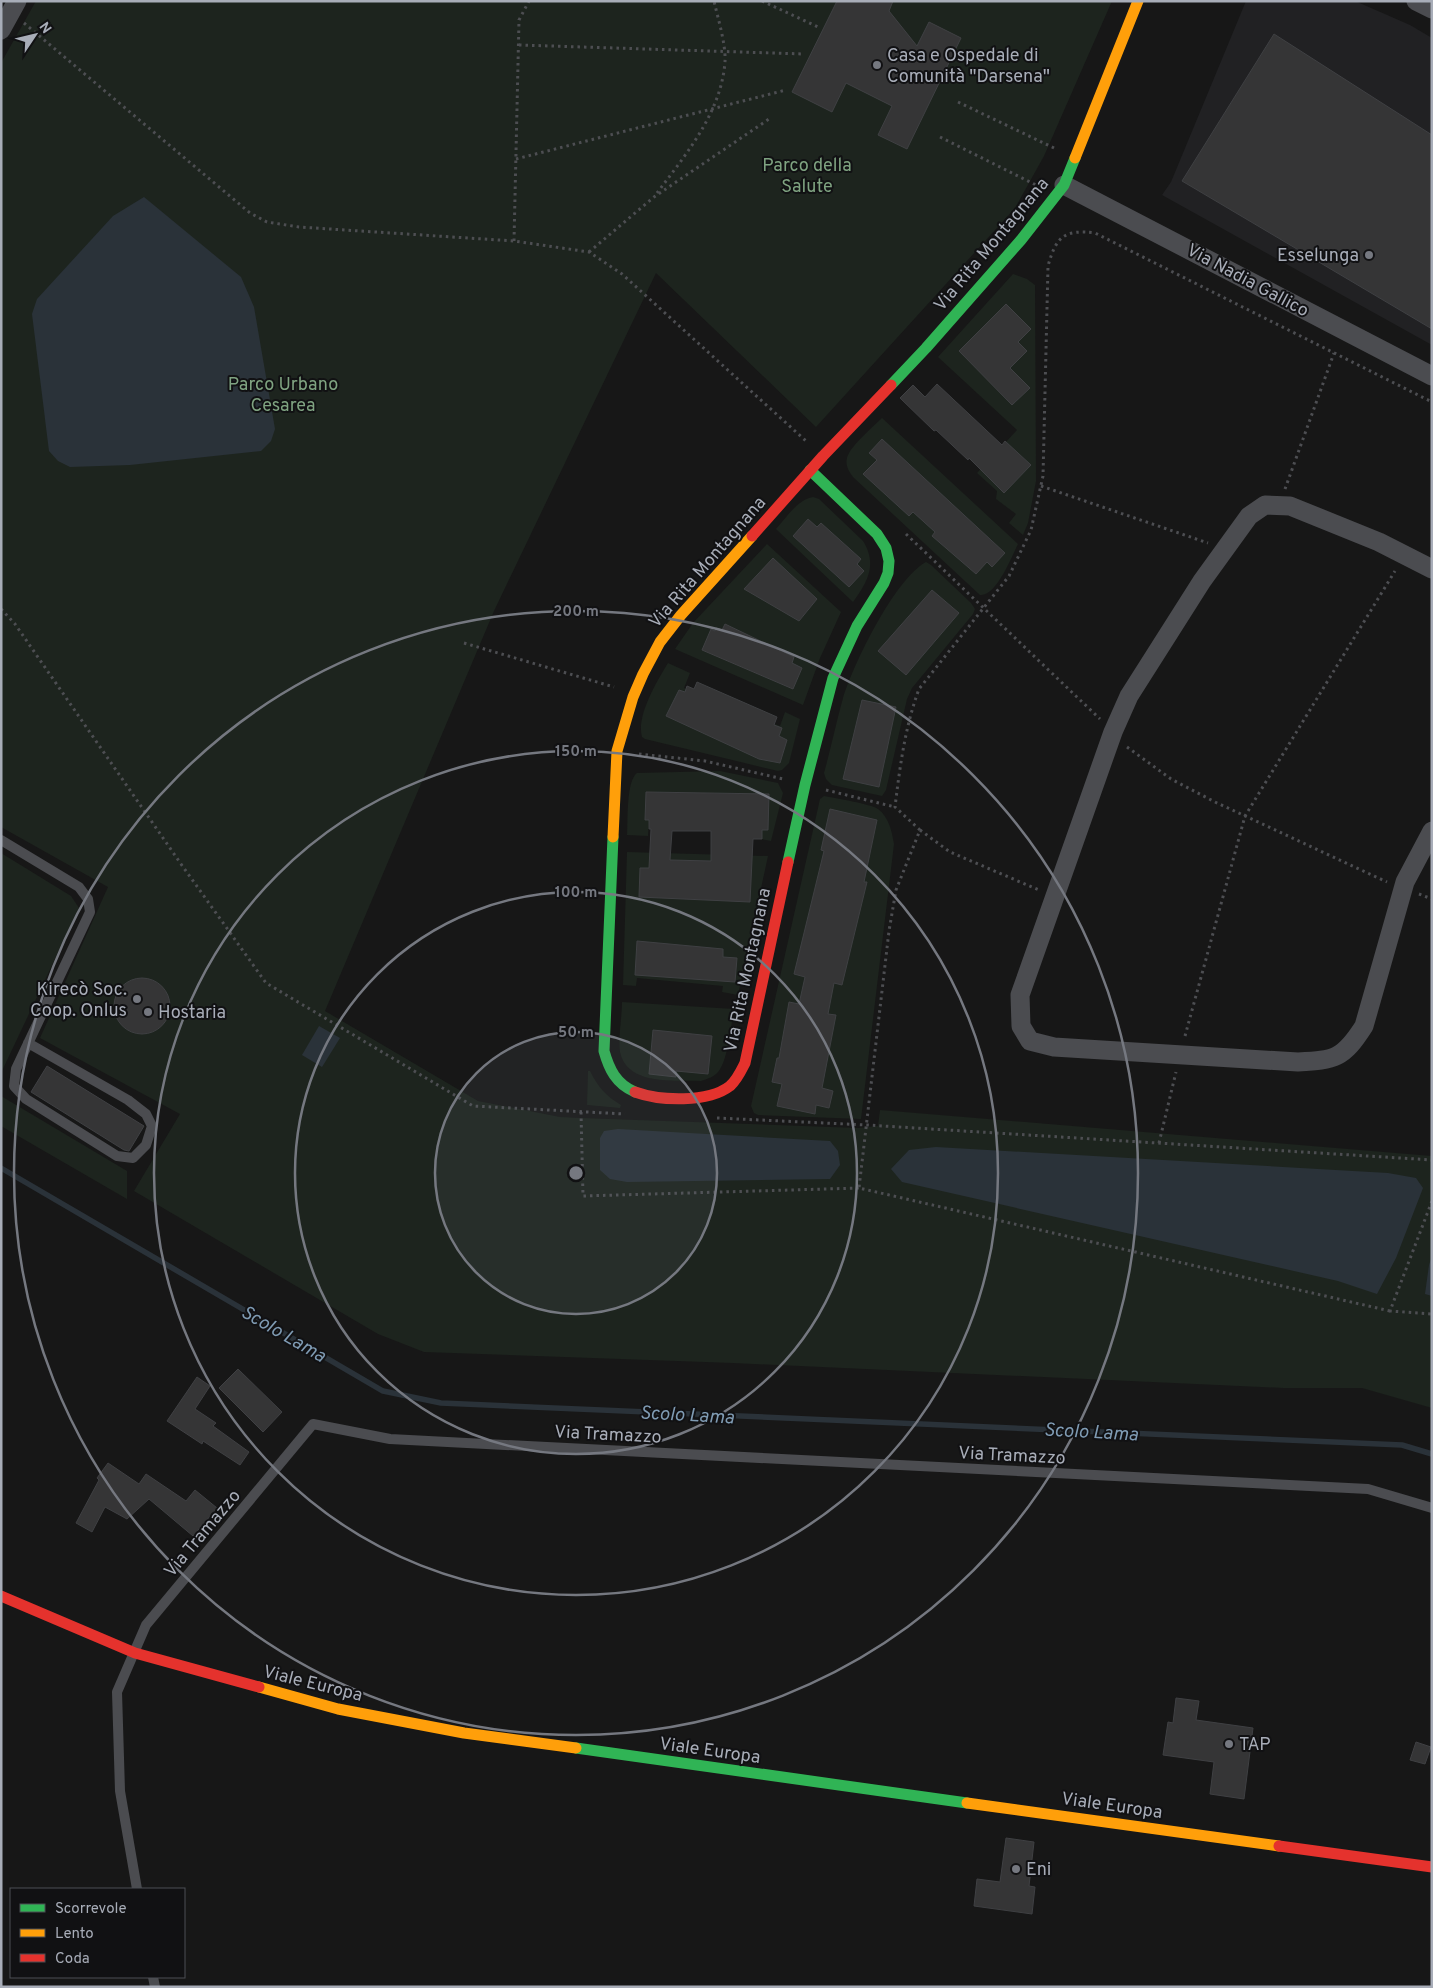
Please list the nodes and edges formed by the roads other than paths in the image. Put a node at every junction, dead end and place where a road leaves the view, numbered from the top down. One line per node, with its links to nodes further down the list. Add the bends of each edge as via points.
1 (1138, 1): 4 (street, Via Rita Montagnana)
2 (1416, 1): 3 (street)
3 (1432, 9)
4 (1064, 184): 5 (street, Via Nadia Gallico); 6 (street, Via Rita Montagnana, via 1021,240 932,341)
5 (1432, 376)
6 (810, 470): 6 (street, Via Rita Montagnana, via 660,642 633,698 617,751 604,1051 608,1068 619,1082 648,1096 699,1098 712,1095 731,1085 745,1063 803,794 833,678 857,626 888,573 886,548 876,534)
7 (1432, 569): 8 (street, via 1379,542 1290,506 1266,505 1249,516 1202,581 1129,696 1113,732 1020,995 1021,1026 1030,1041 1054,1048 1298,1062 1329,1060 1351,1046 1364,1026 1404,888)
8 (1432, 831)
9 (1, 840): 10 (lane, via 79,887 88,899 90,912)
10 (28, 1043): 10 (lane, via 128,1100 146,1114 152,1126 146,1145 133,1158 117,1156 26,1099 14,1086 16,1069)
11 (1432, 1508): 13 (lane, Via Tramazzo, via 1368,1489 390,1439 314,1424 146,1625)
12 (1, 1596): 13 (street, Viale Europa)
13 (135, 1653): 14 (street, Viale Europa, via 338,1709 464,1733); 15 (lane, Via Tramazzo, via 117,1692 120,1791)
14 (1432, 1867)
15 (137, 1888)

